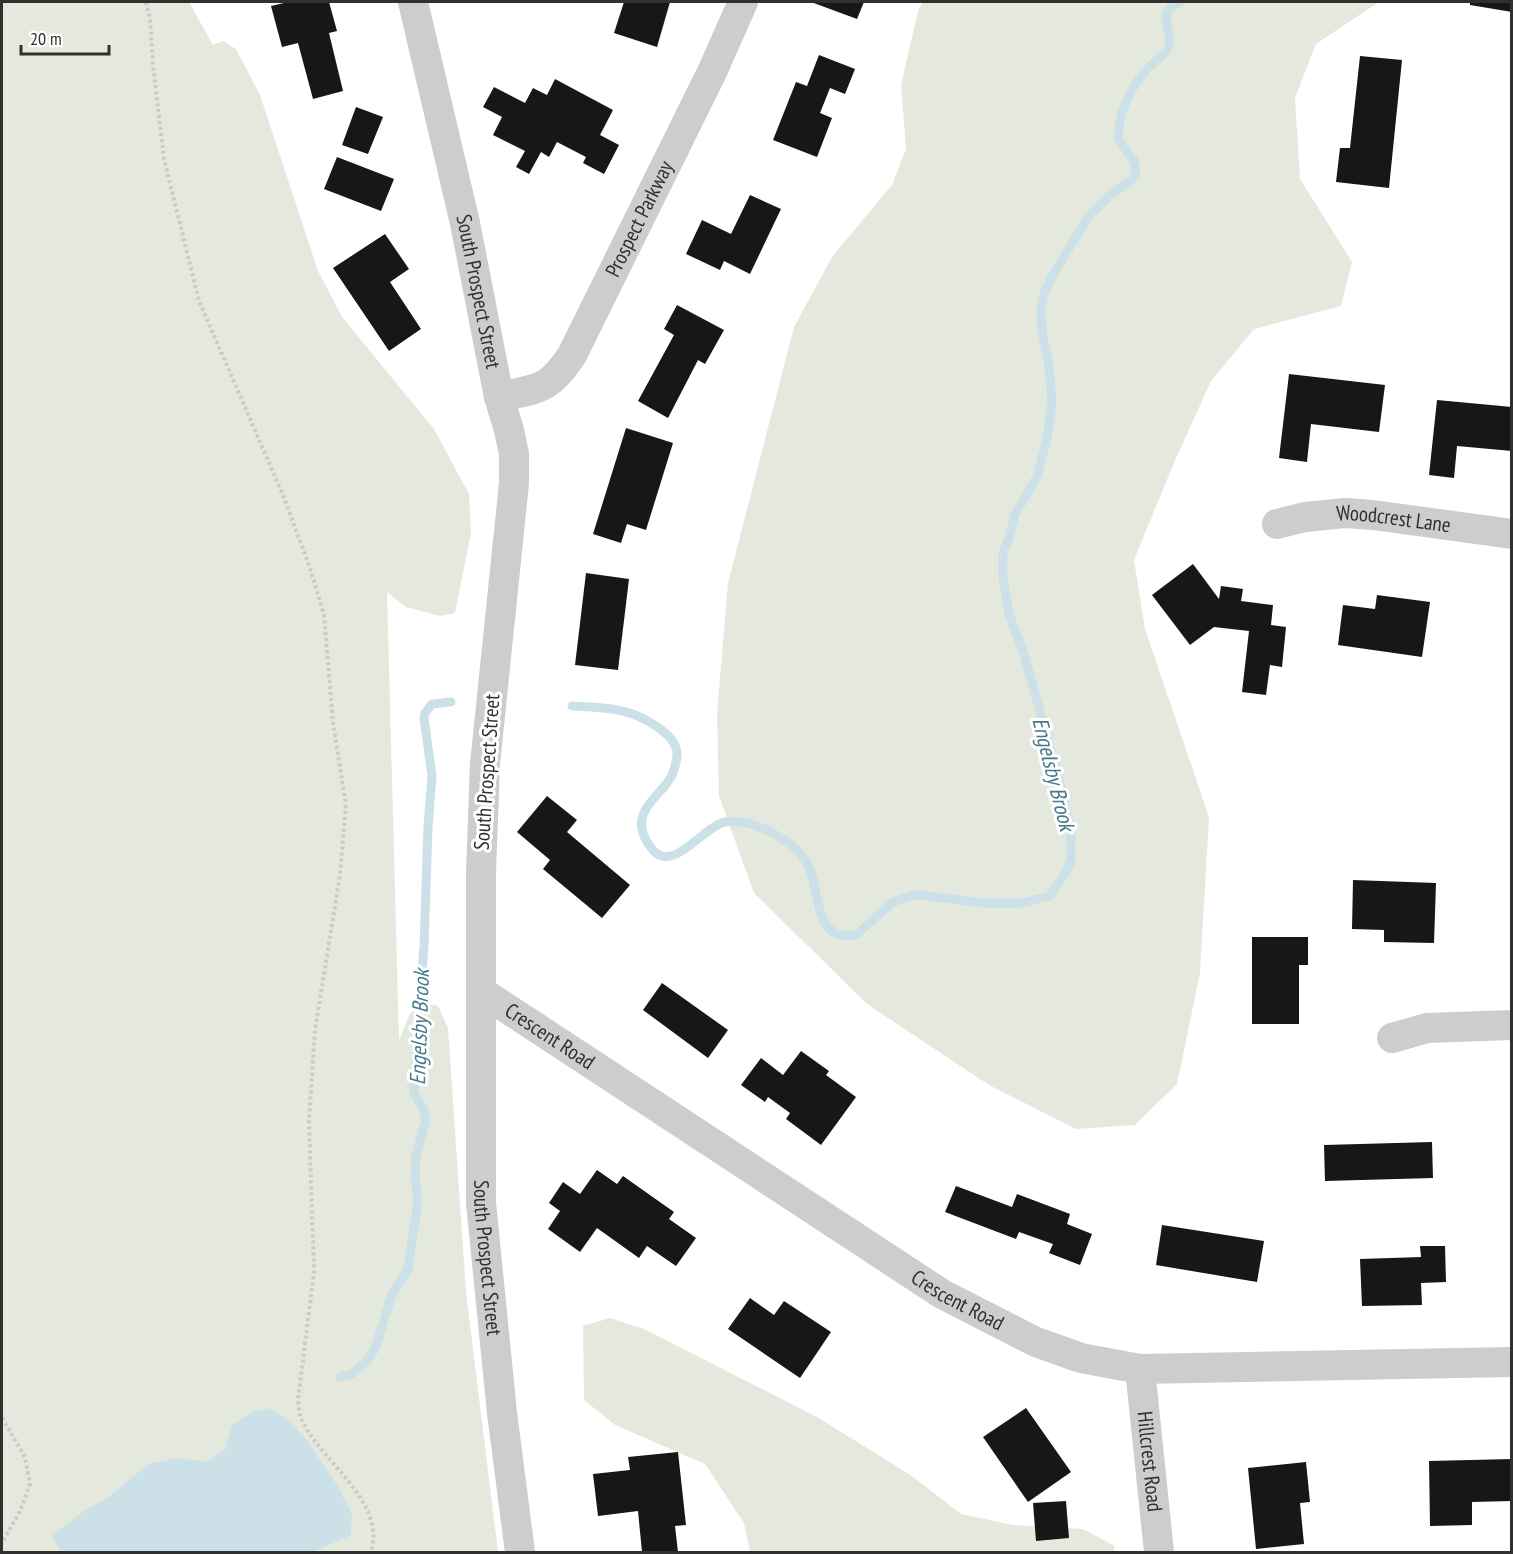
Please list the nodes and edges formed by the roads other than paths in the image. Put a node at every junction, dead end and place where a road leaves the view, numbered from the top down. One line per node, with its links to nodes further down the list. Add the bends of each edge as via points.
1 (413, 2): 3 (street, South Prospect Street, via 465,223)
2 (743, 2): 3 (street, Prospect Parkway, via 572,355 548,384)
3 (499, 397): 6 (street, South Prospect Street, via 514,454 514,483 485,764)
4 (1277, 524): 5 (street, Woodcrest Lane, via 1345,513)
5 (1512, 534)
6 (482, 992): 10 (street, Crescent Road, via 942,1294 1036,1342 1081,1358); 11 (street, South Prospect Street, via 481,1203)
7 (1512, 1025): 8 (street, via 1427,1028)
8 (1392, 1038)
9 (1512, 1362): 10 (street, Crescent Road)
10 (1140, 1369): 12 (street, Hillcrest Road)
11 (520, 1552)
12 (1160, 1552)

